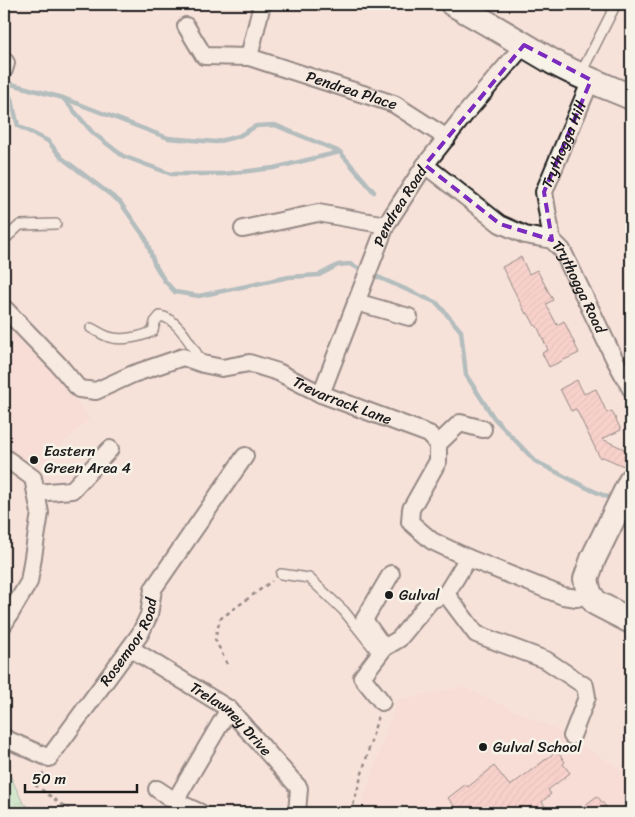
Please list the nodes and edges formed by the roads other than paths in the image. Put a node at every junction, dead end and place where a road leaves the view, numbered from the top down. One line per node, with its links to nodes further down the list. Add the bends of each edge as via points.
1 (262, 4): 6 (street)
2 (453, 4): 5 (main road)
3 (616, 4): 9 (lane)
4 (186, 26): 6 (street, Pendrea Place, via 204,56)
5 (524, 45): 9 (main road); 11 (street, Pendrea Road)
6 (249, 57): 11 (street, Pendrea Place, via 394,104)
7 (4, 60): 8 (street)
8 (4, 70)
9 (586, 78): 10 (main road); 17 (street, Trythogga Hill, via 544,192)
10 (631, 97)
11 (447, 138): 12 (street, Pendrea Road)
12 (425, 165): 14 (street, Pendrea Road); 17 (street, Trythogga Road, via 500,224 525,235)
13 (56, 224): 16 (lane, via 20,225)
14 (386, 225): 15 (street, via 318,212); 18 (street, Pendrea Road)
15 (243, 229)
16 (4, 240)
17 (552, 240): 23 (street, Trythogga Road, via 562,250)
18 (356, 302): 20 (street); 24 (street, Pendrea Road)
19 (4, 308): 22 (street, Trevarrack Lane, via 79,389 96,391 183,357)
20 (409, 317)
21 (91, 328): 22 (lane, via 109,337 144,335 153,332 160,316 166,317 174,322)
22 (203, 364): 24 (street, Trevarrack Lane, via 222,368 250,363 278,372)
23 (631, 389)
24 (321, 394): 26 (street, Trevarrack Lane, via 429,434)
25 (483, 430): 26 (street, via 460,424)
26 (438, 444): 32 (street, via 438,461 411,510 410,522 432,541)
27 (110, 449): 31 (street, via 72,490)
28 (4, 456): 31 (street, via 33,478)
29 (245, 456): 39 (street, Rosemoor Road, via 153,589 149,615)
30 (630, 484): 35 (main road, via 593,559 586,579)
31 (36, 493): 38 (street, via 40,513 29,582)
32 (468, 558): 35 (street, via 563,596 577,598); 36 (street)
33 (281, 574): 40 (lane, via 308,578)
34 (391, 574): 40 (street, via 364,620)
35 (589, 593): 37 (main road, via 596,603)
36 (446, 594): 40 (street, via 431,600 399,639); 43 (street, via 476,634 546,660 585,686 587,697)
37 (631, 621)
38 (4, 624)
39 (130, 648): 42 (street, Trelawney Drive); 44 (street, Rosemoor Road, via 50,758)
40 (381, 652): 41 (street, via 362,677)
41 (382, 702)
42 (229, 709): 46 (street); 48 (street, Trelawney Drive, via 299,788)
43 (572, 736)
44 (4, 738)
45 (157, 789): 46 (street)
46 (175, 801): 47 (street)
47 (201, 813)
48 (297, 813)

